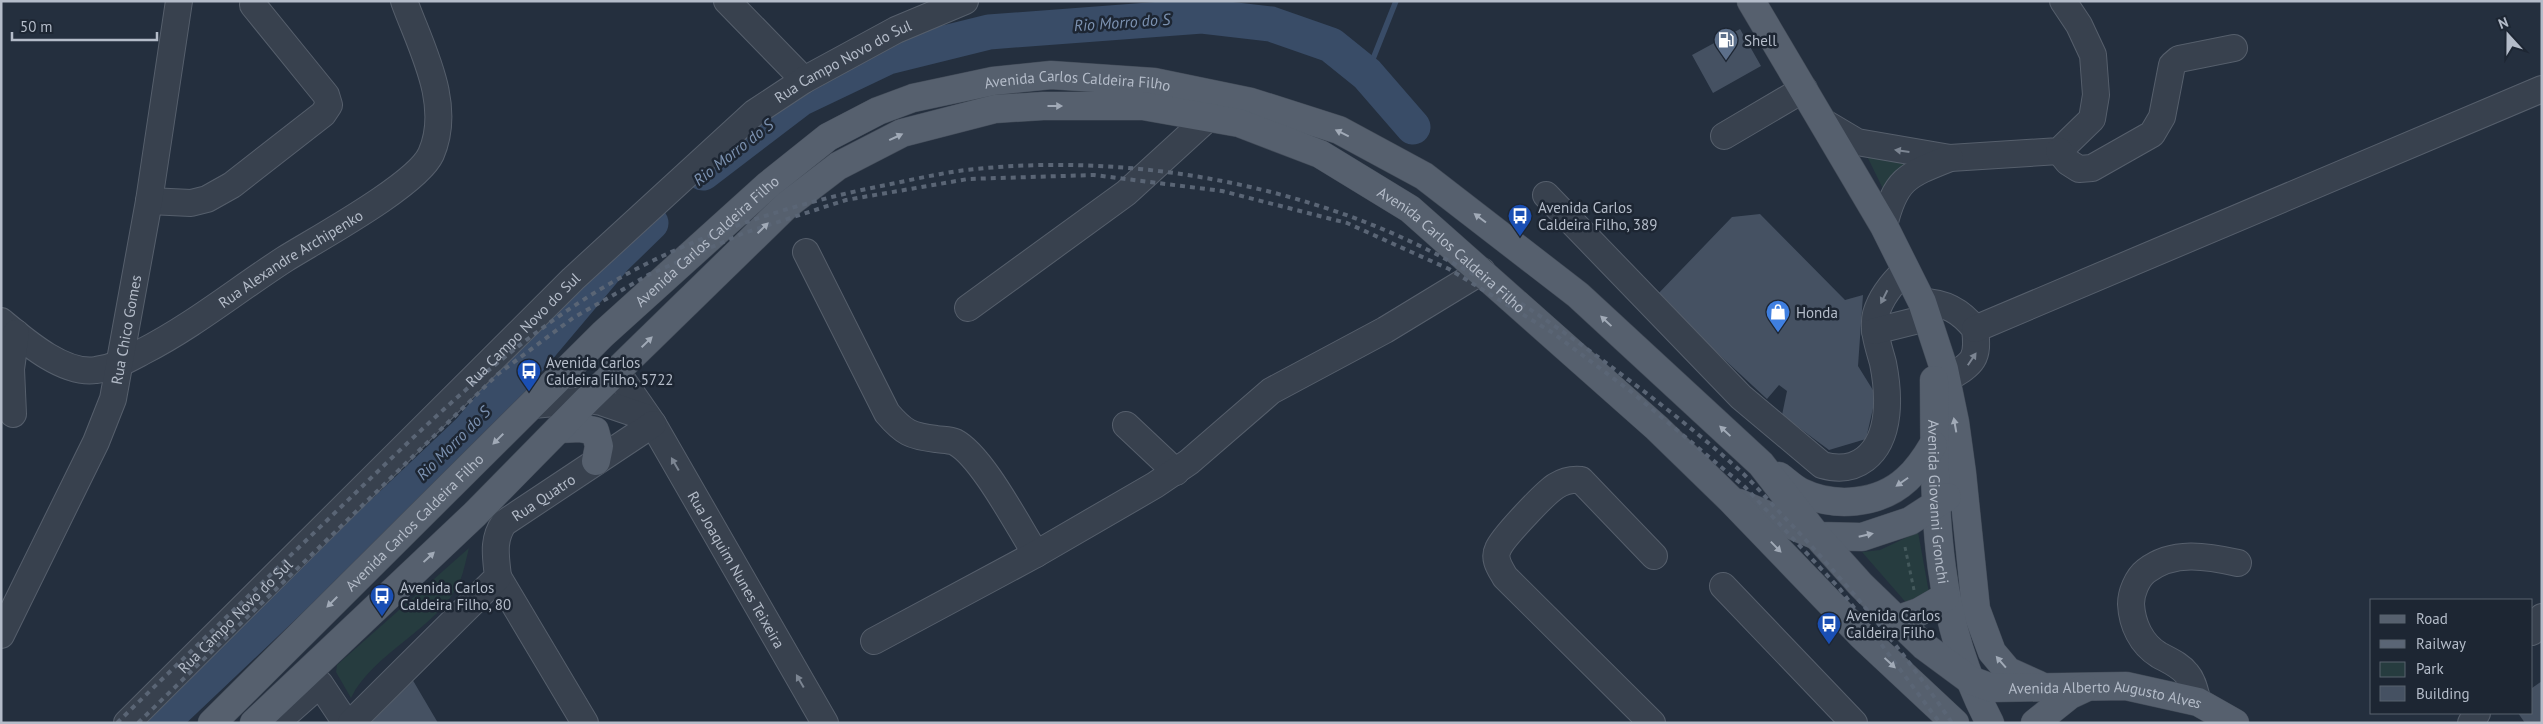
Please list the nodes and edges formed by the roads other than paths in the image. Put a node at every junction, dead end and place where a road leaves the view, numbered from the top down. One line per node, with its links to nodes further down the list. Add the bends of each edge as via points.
1 (179, 1): 18 (street, Rua Chico Gomes)
2 (404, 1): 28 (street, Rua Alexandre Archipenko, via 430,71 436,101 440,129 431,155 417,172 376,203 285,259 184,328)
3 (727, 1): 9 (street)
4 (965, 1): 9 (street, Rua Campo Novo do Sul, via 896,30)
5 (1751, 1): 10 (main road, Avenida Giovanni Gronchi)
6 (2063, 1): 15 (street, via 2093,55 2096,94 2092,119)
7 (253, 5): 18 (street, via 326,95 329,105 316,120 220,192 191,203)
8 (2234, 48): 15 (street, via 2179,59 2172,65 2162,116 2152,134 2128,150 2092,168 2079,169)
9 (804, 80): 61 (street, Rua Campo Novo do Sul, via 754,114 573,279)
10 (1804, 89): 13 (main road, Avenida Giovanni Gronchi); 14 (street)
11 (2542, 89): 26 (street)
12 (1207, 119): 21 (main road, Avenida Carlos Caldeira Filho, via 1239,123 1320,154 1410,210); 23 (street, via 1126,193); 29 (main road, Avenida Carlos Caldeira Filho, one-way to 12, via 787,205 838,166 902,133 995,109 1043,106 1143,106)
13 (1825, 123): 16 (street, one-way to 13, via 1857,142); 19 (main road, Avenida Giovanni Gronchi)
14 (1724, 136)
15 (2060, 152): 16 (street)
16 (1950, 158): 19 (street, via 1919,171 1898,186)
17 (1546, 195): 27 (street, via 1740,398 1822,464 1837,469 1860,463 1880,445 1885,430 1886,406 1883,366)
18 (149, 201): 28 (street, Rua Chico Gomes)
19 (1884, 226): 22 (main road, Avenida Giovanni Gronchi)
20 (806, 252): 45 (street, via 887,413 901,429 915,436 954,441 969,452 984,470)
21 (1482, 270): 40 (street, via 1385,330 1271,391); 42 (main road, Avenida Carlos Caldeira Filho, via 1657,428)
22 (1906, 270): 24 (main road, Avenida Giovanni Gronchi); 27 (street, one-way to 27, via 1887,291 1876,314)
23 (968, 308)
24 (1927, 318): 26 (street, via 1933,302 1954,308); 27 (street); 30 (main road, Avenida Giovanni Gronchi); 37 (main road, Avenida Giovanni Gronchi, via 1934,368)
25 (9, 327): 28 (street, Rua Alexandre Archipenko, via 31,346 72,369 95,370); 33 (street)
26 (1975, 329): 30 (street, one-way to 26, via 1974,360 1977,352)
27 (1875, 331)
28 (118, 365): 54 (street, Rua Chico Gomes, via 117,382 96,442)
29 (617, 372): 31 (main road, Avenida Carlos Caldeira Filho); 34 (street, Rua Joaquim Nunes Teixeira)
30 (1947, 379): 41 (main road, Avenida Giovanni Gronchi, one-way to 30)
31 (587, 400): 32 (street); 34 (street, via 608,404); 36 (main road, Avenida Carlos Caldeira Filho)
32 (533, 405): 39 (main road, Avenida Carlos Caldeira Filho, one-way to 32, via 1578,295 1424,176 1339,130 1251,102 1154,82 1051,75 993,81 913,98 878,111 828,137 754,198 603,334); 62 (main road, Avenida Carlos Caldeira Filho, one-way to 62)
33 (14, 414)
34 (650, 421): 38 (street, Rua Quatro); 67 (street, Rua Joaquim Nunes Teixeira, one-way to 34)
35 (1126, 425): 40 (street)
36 (559, 429): 38 (main road, via 580,428 595,432 599,446); 63 (main road, Avenida Carlos Caldeira Filho, one-way to 36, via 475,514)
37 (1933, 445): 39 (main road, one-way to 39, via 1907,480 1860,501 1823,500 1800,492); 43 (main road, Avenida Giovanni Gronchi)
38 (596, 461): 48 (street, Rua Quatro, via 504,523 497,533 495,545)
39 (1761, 464): 44 (main road, Avenida Carlos Caldeira Filho)
40 (1176, 472): 45 (street)
41 (1962, 473): 43 (main road, via 1954,490); 58 (main road, Avenida Giovanni Gronchi, one-way to 41, via 2008,671 1992,652 1976,609)
42 (1730, 499): 44 (main road); 70 (main road, Avenida Carlos Caldeira Filho, one-way to 70, via 1862,636)
43 (1935, 505): 44 (main road, one-way to 43, via 1862,537 1910,521); 50 (main road, Avenida Giovanni Gronchi)
44 (1817, 536): 52 (main road, Avenida Carlos Caldeira Filho)
45 (1036, 554): 55 (street)
46 (1654, 556): 68 (street, via 1581,480 1570,479 1554,487 1516,527 1498,549 1496,562 1505,577)
47 (2238, 563): 59 (street, via 2208,556 2168,560 2141,574 2131,596 2134,626 2157,654 2176,663 2187,674 2194,684)
48 (498, 577): 65 (street); 66 (street)
49 (1723, 586): 69 (street)
50 (1945, 597): 52 (main road, via 1919,612); 56 (main road, Avenida Giovanni Gronchi)
51 (2542, 618): 53 (street)
52 (1896, 620): 56 (main road, Avenida Carlos Caldeira Filho, via 1924,646)
53 (2533, 631)
54 (1, 635)
55 (874, 641)
56 (1970, 680): 58 (main road, Avenida Alberto Augusto Alves, via 1992,688); 71 (main road, Avenida Giovanni Gronchi)
57 (2089, 686): 58 (main road, Avenida Alberto Augusto Alves); 59 (main road, Avenida Alberto Augusto Alves, via 2126,686); 72 (main road, via 2070,695)
58 (2042, 687)
59 (2198, 702): 73 (main road, Avenida Alberto Augusto Alves)
60 (289, 718): 64 (street, via 320,684)
61 (127, 723)
62 (212, 723)
63 (254, 723)
64 (346, 723)
65 (351, 723)
66 (585, 723)
67 (825, 723)
68 (1652, 723)
69 (1854, 723)
70 (1955, 723)
71 (1990, 723)
72 (2035, 723)
73 (2236, 723)

